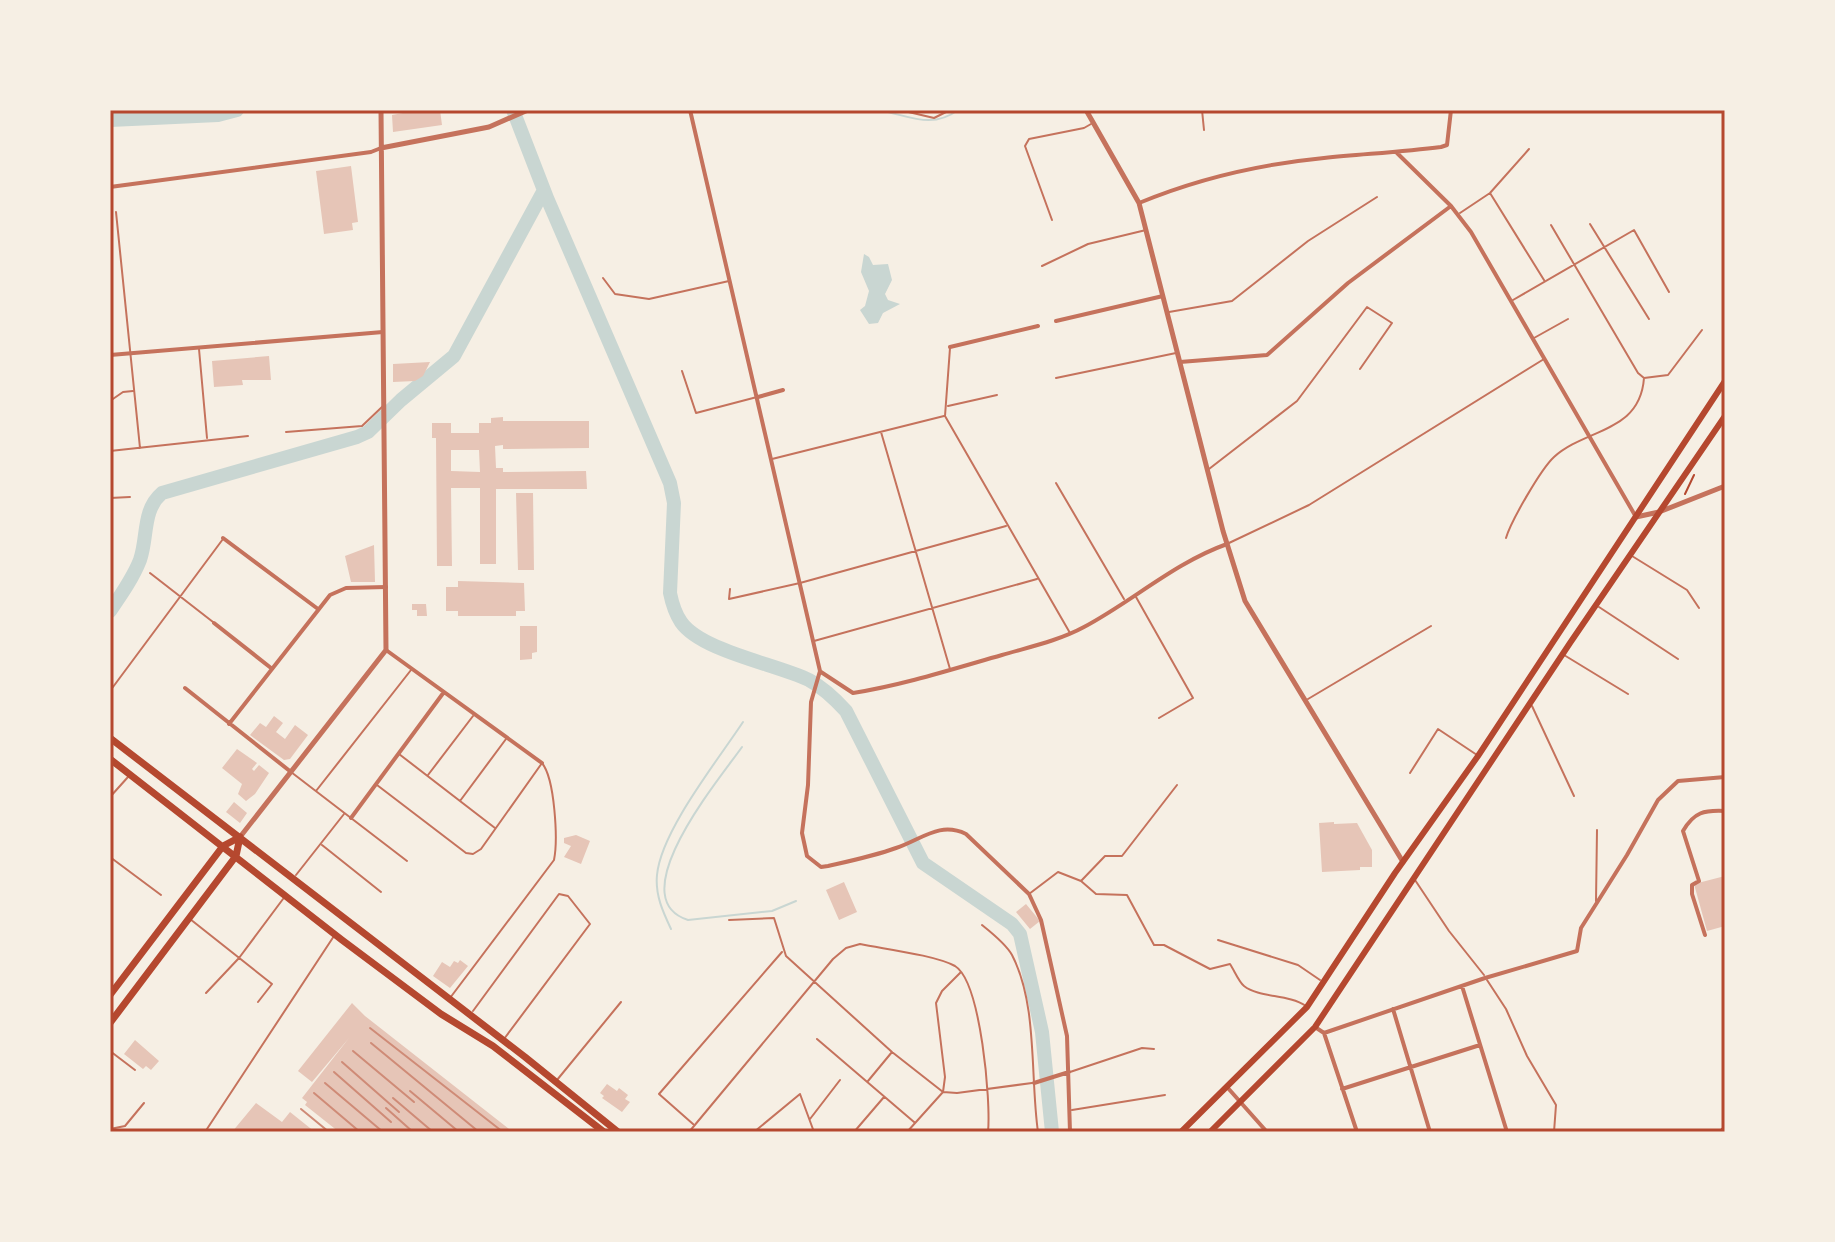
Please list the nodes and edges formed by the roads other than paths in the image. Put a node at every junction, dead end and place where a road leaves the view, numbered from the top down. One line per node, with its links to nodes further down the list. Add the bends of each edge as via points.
1 (381, 110): 11 (street)
2 (690, 110): 29 (street)
3 (900, 110): 4 (lane, via 934,118)
4 (950, 110)
5 (1086, 110): 9 (street)
6 (1202, 110): 10 (lane)
7 (1451, 110): 13 (street, via 1447,145)
8 (527, 111): 11 (street, via 498,125)
9 (1093, 123): 17 (street); 21 (lane, via 1029,139 1025,146)
10 (1204, 130)
11 (381, 148): 14 (street); 40 (street)
12 (1529, 149): 15 (lane)
13 (1397, 153): 17 (street, via 1261,168 1175,188); 18 (street)
14 (110, 187)
15 (1490, 193): 20 (lane); 30 (lane)
16 (1377, 197): 34 (lane, via 1308,241 1232,301)
17 (1139, 203): 24 (street)
18 (1451, 206): 20 (street); 48 (street, via 1348,283 1267,355)
19 (116, 212): 44 (lane)
20 (1459, 214): 33 (street)
21 (1052, 220)
22 (1590, 224): 25 (lane)
23 (1551, 225): 26 (lane)
24 (1147, 230): 27 (lane, via 1088,244); 32 (street)
25 (1605, 247): 26 (lane); 31 (lane, via 1634,230); 36 (lane)
26 (1574, 265): 30 (lane); 52 (lane)
27 (1042, 266)
28 (603, 278): 29 (lane, via 615,294 649,299)
29 (731, 281): 57 (street)
30 (1545, 282): 33 (lane)
31 (1669, 292)
32 (1164, 295): 34 (street); 37 (street)
33 (1512, 301): 41 (street)
34 (1168, 312): 45 (street)
35 (1568, 319): 41 (lane)
36 (1649, 319)
37 (1056, 321)
38 (1038, 326): 42 (street)
39 (1702, 330): 52 (lane, via 1668,375)
40 (383, 332): 43 (street); 59 (street)
41 (1533, 338): 47 (street)
42 (950, 347): 60 (lane)
43 (199, 348): 44 (street); 67 (lane)
44 (131, 353): 46 (street); 55 (lane)
45 (1178, 353): 48 (street); 51 (lane)
46 (110, 355)
47 (1545, 358): 66 (street); 81 (lane, via 1309,505)
48 (1180, 362): 71 (street)
49 (1360, 369): 71 (lane, via 1392,323 1367,307 1297,401)
50 (682, 371): 57 (lane, via 696,413)
51 (1056, 378)
52 (1644, 378): 66 (lane, via 1636,407)
53 (1725, 381): 77 (main road)
54 (783, 390): 57 (street)
55 (134, 391): 58 (lane); 68 (lane)
56 (997, 395): 60 (lane)
57 (757, 397): 70 (street)
58 (110, 401)
59 (384, 405): 63 (lane, via 362,426); 87 (street)
60 (947, 406): 61 (lane)
61 (945, 416): 64 (lane); 78 (lane)
62 (1725, 416): 76 (main road)
63 (286, 432)
64 (881, 432): 70 (lane); 82 (lane)
65 (248, 436): 67 (lane)
66 (1590, 437): 77 (street); 80 (lane, via 1554,457)
67 (207, 441): 68 (lane)
68 (140, 448): 69 (lane)
69 (110, 451)
70 (772, 459): 86 (street)
71 (1208, 470): 81 (street)
72 (1056, 483): 91 (lane)
73 (1725, 486): 76 (street)
74 (130, 497): 75 (lane)
75 (110, 498)
76 (1659, 512): 77 (street); 83 (main road)
77 (1636, 517): 119 (main road)
78 (1008, 526): 82 (lane); 85 (lane)
79 (223, 538): 89 (lane); 94 (street)
80 (1506, 538)
81 (1227, 544): 90 (street, via 1192,558); 111 (street, via 1245,601)
82 (916, 551): 86 (lane); 95 (lane)
83 (1630, 554): 92 (main road); 93 (lane, via 1687,590)
84 (150, 573): 89 (lane)
85 (1039, 578): 95 (lane); 98 (lane)
86 (800, 583): 88 (lane, via 729,599); 99 (street)
87 (386, 587): 94 (street, via 336,591); 100 (street)
88 (730, 589)
89 (180, 596): 96 (lane); 108 (lane)
90 (1135, 596): 91 (street); 114 (lane, via 1193,698)
91 (1126, 602): 98 (street)
92 (1596, 605): 101 (main road); 102 (lane)
93 (1699, 608)
94 (318, 609): 103 (street)
95 (933, 609): 99 (lane); 105 (lane)
96 (214, 623): 103 (street)
97 (1431, 626): 111 (lane)
98 (1070, 634): 105 (street)
99 (814, 641): 106 (street)
100 (386, 650): 104 (street); 123 (street)
101 (1563, 654): 110 (lane); 112 (main road)
102 (1678, 659)
103 (271, 668): 115 (street)
104 (412, 669): 109 (street); 130 (lane)
105 (950, 670): 106 (street, via 853,693)
106 (819, 674): 150 (street, via 811,702 802,819 807,856 821,867 898,848 943,828 966,834)
107 (185, 688): 115 (street)
108 (110, 691)
109 (444, 692): 113 (street); 118 (street)
110 (1628, 694)
111 (1305, 701): 145 (street)
112 (1530, 703): 131 (lane); 147 (main road)
113 (474, 714): 117 (street); 126 (lane)
114 (1159, 718)
115 (229, 724): 123 (street)
116 (110, 738): 121 (main road)
117 (507, 738): 122 (street); 133 (lane)
118 (399, 754): 126 (lane); 128 (street)
119 (1478, 756): 124 (lane, via 1438,729); 145 (main road)
120 (110, 759): 125 (main road)
121 (141, 761): 125 (lane); 139 (main road)
122 (542, 763): 137 (lane); 169 (lane, via 549,774 554,860)
123 (291, 772): 130 (lane); 139 (street)
124 (1410, 773)
125 (130, 775): 132 (lane); 141 (main road)
126 (428, 776): 133 (lane)
127 (1725, 777): 153 (street, via 1678,781 1658,800)
128 (376, 784): 136 (street); 137 (lane, via 466,853 481,849)
129 (1177, 785): 148 (lane, via 1122,856 1105,856)
130 (316, 791): 135 (lane)
131 (1574, 796)
132 (110, 797)
133 (460, 801): 137 (lane)
134 (1725, 811): 158 (street, via 1692,816 1683,831 1699,881 1692,885 1692,894)
135 (345, 813): 136 (lane); 140 (lane)
136 (351, 818): 144 (lane)
137 (496, 829)
138 (1597, 830): 153 (lane)
139 (240, 837): 141 (main road); 142 (main road); 146 (main road)
140 (321, 844): 146 (lane); 149 (lane)
141 (223, 846): 142 (main road); 168 (main road)
142 (236, 856): 152 (main road); 154 (main road)
143 (110, 857): 151 (lane)
144 (407, 861)
145 (1403, 862): 147 (main road); 165 (main road)
146 (294, 878): 169 (main road)
147 (1415, 879): 163 (lane); 177 (main road)
148 (1081, 881): 150 (lane, via 1058,872); 172 (lane, via 1096,894 1127,895 1154,945 1210,969 1230,964 1245,986 1294,998)
149 (381, 892)
150 (1029, 894): 187 (street, via 1048,946)
151 (161, 895)
152 (286, 895): 157 (main road); 161 (lane)
153 (1596, 905): 163 (street, via 1581,928 1577,951)
154 (189, 918): 161 (lane); 176 (main road)
155 (729, 920): 160 (lane, via 774,918)
156 (982, 925): 191 (lane, via 1011,953 1020,977)
157 (335, 934): 205 (lane); 206 (main road)
158 (1705, 935)
159 (1218, 940): 165 (lane, via 1298,965)
160 (783, 951): 164 (lane); 203 (lane, via 659,1094)
161 (239, 958): 167 (lane); 170 (lane, via 272,984)
162 (962, 971): 164 (lane, via 860,944 846,948); 194 (lane, via 975,1004); 195 (lane, via 936,1003)
163 (1485, 978): 166 (street); 222 (lane, via 1556,1105)
164 (814, 981): 184 (lane); 203 (lane)
165 (1324, 983): 172 (main road)
166 (1462, 986): 173 (street); 181 (street)
167 (206, 993)
168 (110, 995)
169 (450, 999): 175 (main road)
170 (258, 1002)
171 (621, 1002): 189 (lane)
172 (1307, 1007): 174 (main road)
173 (1393, 1009): 178 (street); 185 (street)
174 (1300, 1014): 177 (main road); 192 (main road)
175 (471, 1015): 180 (main road); 180 (lane, via 559,894 568,896 590,924)
176 (110, 1023)
177 (1315, 1027): 178 (street); 198 (main road)
178 (1324, 1033): 193 (street)
179 (817, 1039): 190 (lane)
180 (504, 1040): 189 (main road)
181 (1480, 1045): 185 (street); 221 (street)
182 (1154, 1049): 187 (lane, via 1142,1048)
183 (110, 1051): 186 (lane)
184 (892, 1052): 190 (lane); 195 (lane)
185 (1410, 1067): 193 (street); 220 (street)
186 (135, 1070)
187 (1069, 1072): 191 (street); 200 (street)
188 (840, 1080): 201 (lane)
189 (556, 1081): 207 (main road)
190 (867, 1082): 197 (lane)
191 (1034, 1083): 194 (lane); 214 (lane)
192 (1227, 1087): 198 (street); 216 (main road)
193 (1342, 1089): 219 (street)
194 (988, 1090): 195 (lane); 213 (lane)
195 (943, 1092): 202 (lane)
196 (1165, 1095): 200 (lane)
197 (884, 1097): 202 (lane); 211 (lane)
198 (1240, 1102): 217 (main road); 218 (street)
199 (144, 1103): 204 (lane, via 125,1126)
200 (1070, 1110): 215 (street)
201 (809, 1120): 209 (lane, via 800,1094); 210 (lane)
202 (915, 1123): 212 (lane)
203 (694, 1125): 208 (lane)
204 (110, 1129)
205 (205, 1132)
206 (604, 1132)
207 (618, 1132)
208 (689, 1132)
209 (754, 1132)
210 (814, 1132)
211 (854, 1132)
212 (907, 1132)
213 (988, 1132)
214 (1038, 1132)
215 (1070, 1132)
216 (1181, 1132)
217 (1210, 1132)
218 (1267, 1132)
219 (1357, 1132)
220 (1430, 1132)
221 (1507, 1132)
222 (1554, 1132)

